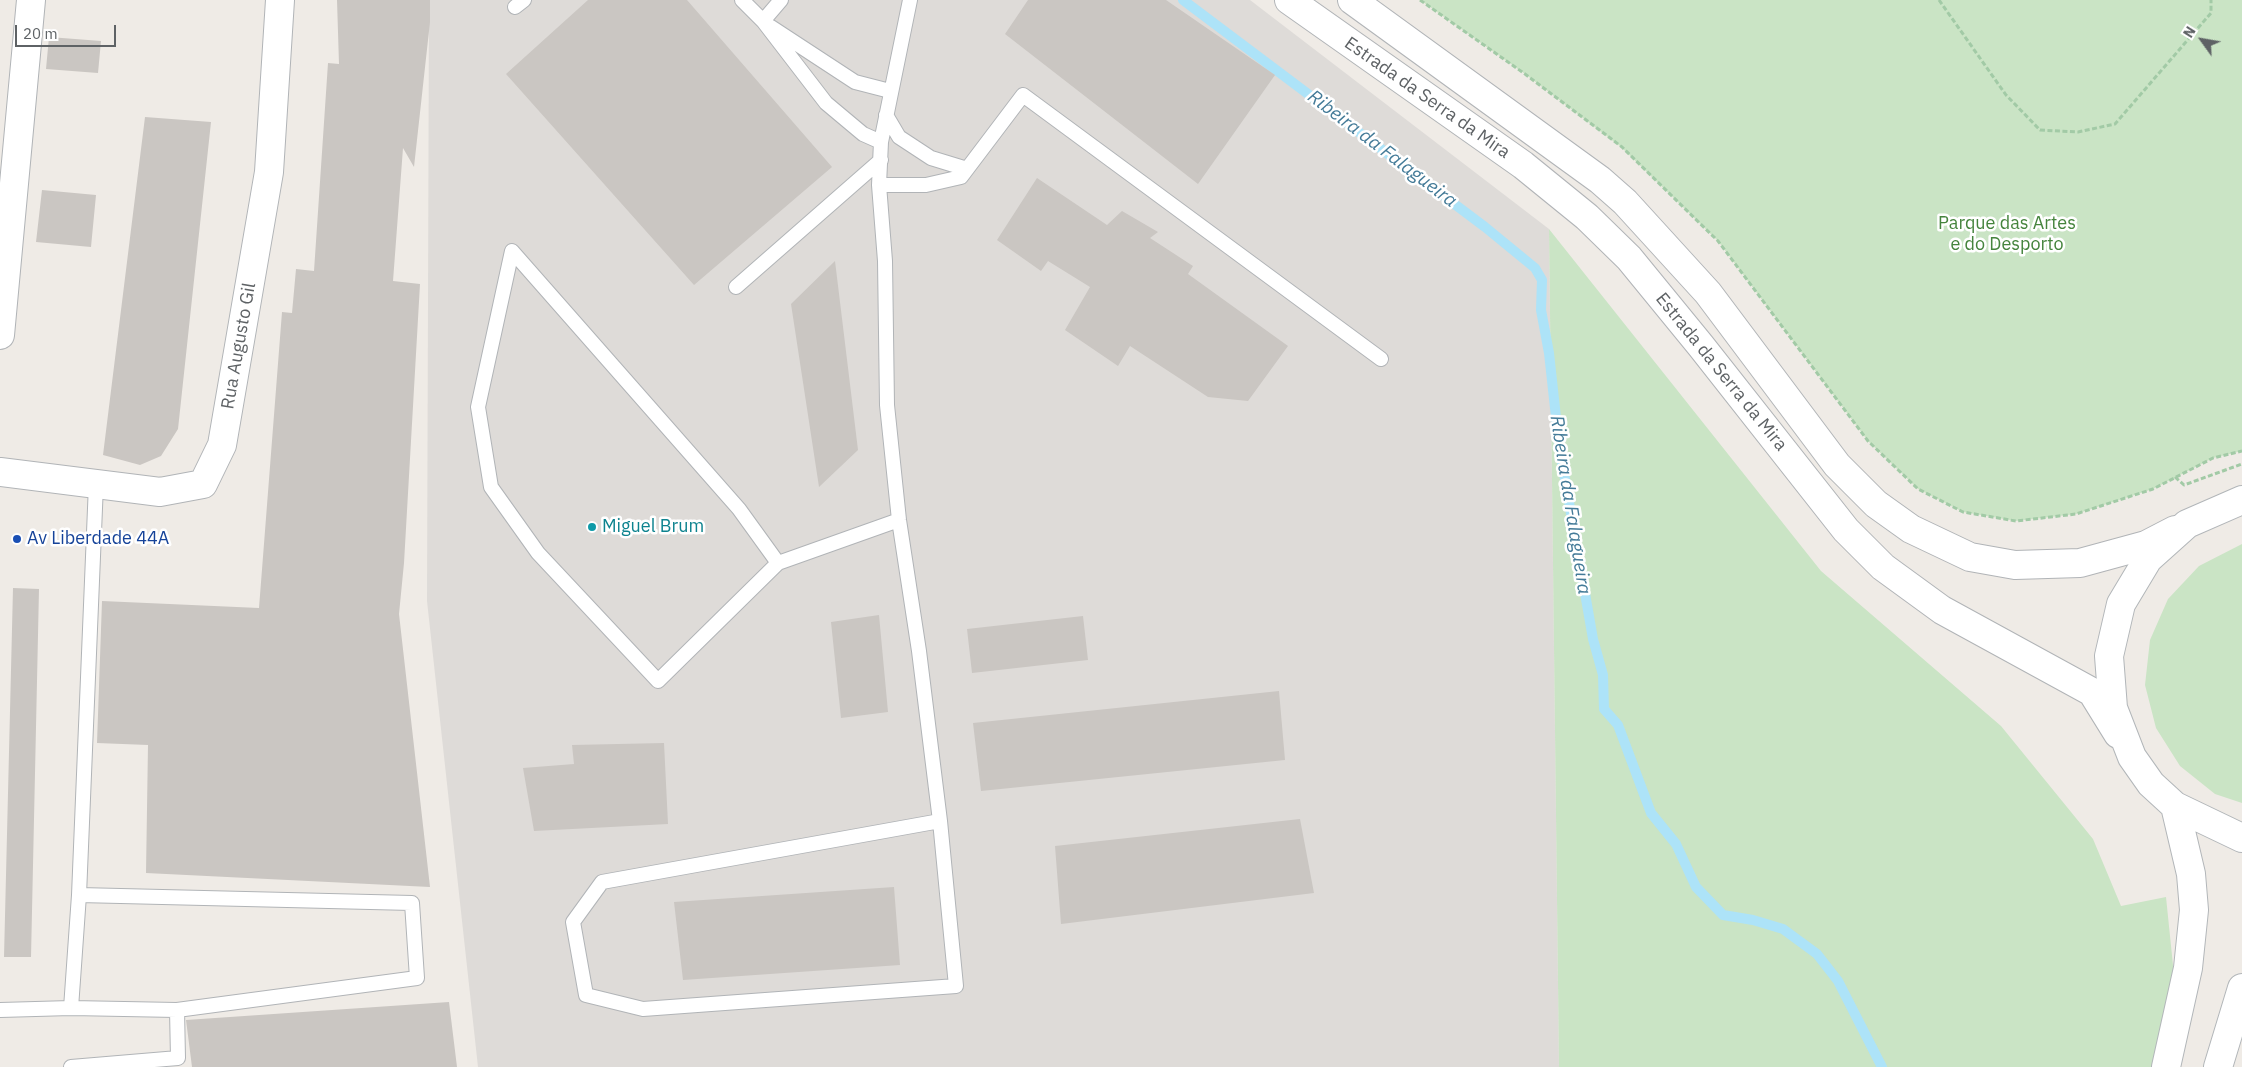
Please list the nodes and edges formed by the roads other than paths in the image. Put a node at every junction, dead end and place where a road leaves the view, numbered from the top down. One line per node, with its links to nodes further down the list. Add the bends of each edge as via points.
1 (31, 0): 10 (street)
2 (280, 0): 21 (street, Rua Augusto Gil, via 269,172 222,445 202,484 160,492)
3 (742, 0): 8 (lane)
4 (781, 0): 8 (lane)
5 (910, 0): 9 (lane)
6 (1289, 0): 26 (street, Estrada da Serra da Mira, via 1523,165 1587,217 1629,258 1840,522 1883,567 1942,610 2092,692)
7 (1352, 0): 24 (street, Estrada da Serra da Mira, via 1600,180 1625,202 1708,293 1837,465 1876,504 1911,529 1970,557 2015,566 2080,564 2146,545)
8 (763, 21): 9 (lane, via 855,82); 12 (lane, via 826,103 863,134)
9 (890, 91): 11 (lane)
10 (10, 116): 17 (street)
11 (886, 116): 12 (lane); 14 (lane, via 899,137 931,158)
12 (881, 142): 13 (lane)
13 (881, 160): 15 (lane); 16 (lane)
14 (967, 169): 15 (lane, via 961,176 926,185); 19 (lane, via 1023,95)
15 (878, 185): 23 (lane, via 885,261 887,405)
16 (736, 287)
17 (2, 297): 18 (street)
18 (0, 335)
19 (1381, 359)
20 (0, 472): 21 (street, Rua Augusto Gil)
21 (96, 484): 30 (lane)
22 (2242, 500): 24 (street)
23 (899, 520): 25 (lane); 28 (lane)
24 (2187, 524): 26 (street, via 2148,559 2122,604 2109,656 2113,708)
25 (778, 563): 25 (lane, via 658,682 538,553 491,487 478,407 512,251 740,509)
26 (2132, 757): 27 (street, via 2152,784)
27 (2175, 806): 29 (street); 36 (street, via 2191,874 2194,910 2188,968)
28 (940, 822): 28 (lane, via 956,986 643,1009 586,995 573,922 602,882)
29 (2242, 838)
30 (79, 895): 32 (lane); 34 (lane, via 412,903 418,978)
31 (2242, 988): 37 (street)
32 (72, 1008): 33 (lane); 34 (lane)
33 (0, 1010)
34 (177, 1010): 35 (lane, via 178,1058)
35 (70, 1067)
36 (2166, 1067)
37 (2218, 1067)

